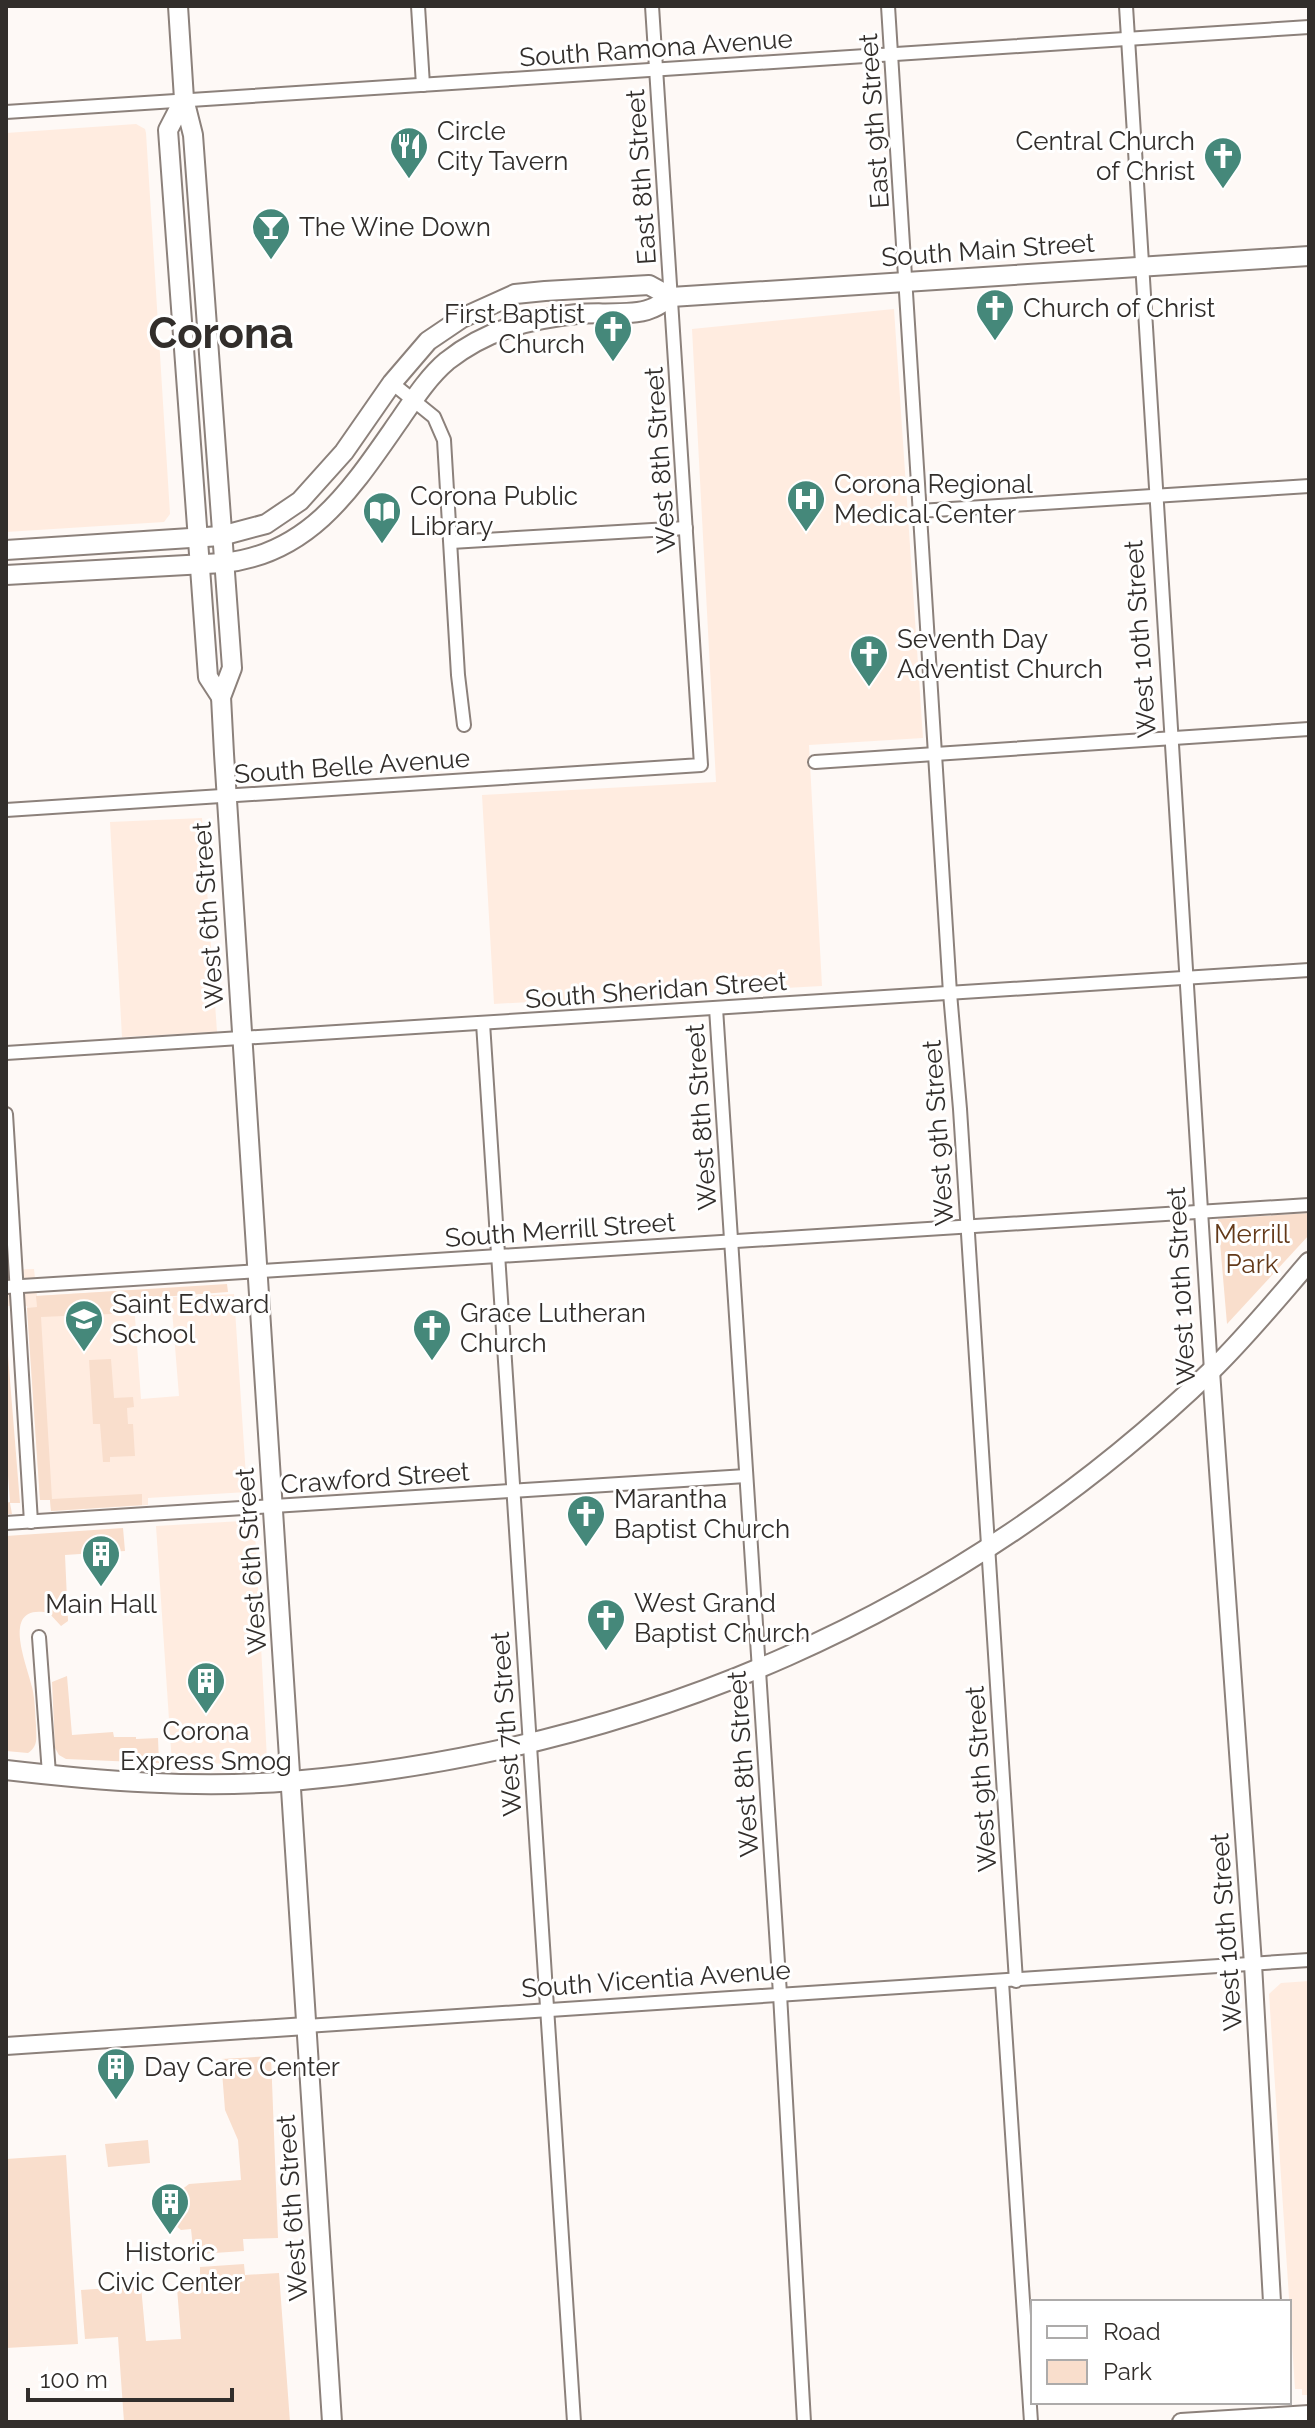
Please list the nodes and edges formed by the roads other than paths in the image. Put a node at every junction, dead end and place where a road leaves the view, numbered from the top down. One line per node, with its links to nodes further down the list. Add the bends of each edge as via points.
1 (178, 6): 11 (main road, West 6th Street)
2 (418, 6): 10 (street)
3 (652, 6): 9 (street, East 8th Street)
4 (888, 6): 8 (street, East 9th Street)
5 (1126, 6): 7 (street, West 10th Street)
6 (1309, 27): 7 (street, South Ramona Avenue)
7 (1128, 39): 8 (street, South Ramona Avenue); 14 (street, West 10th Street)
8 (891, 55): 9 (street, South Ramona Avenue); 15 (street, East 9th Street)
9 (656, 70): 10 (street, South Ramona Avenue); 16 (street, East 8th Street)
10 (423, 85): 11 (street, South Ramona Avenue)
11 (184, 99): 12 (street, South Ramona Avenue); 23 (main road, West 6th Street, via 193,135); 24 (main road, West 6th Street, via 168,130)
12 (6, 112)
13 (1309, 256): 14 (main road, South Main Street)
14 (1143, 267): 15 (main road, South Main Street); 20 (street, West 10th Street)
15 (906, 282): 16 (main road, South Main Street); 21 (street, West 9th Street)
16 (671, 297): 17 (main road, South Main Street, via 649,285 515,294 462,318 428,341); 18 (main road, South Main Street, via 649,310 522,321 446,362); 22 (street, West 8th Street)
17 (392, 383): 18 (street); 23 (main road, South Main Street, via 344,452 300,501 266,524)
18 (414, 400): 25 (street, via 434,417 444,440); 27 (main road, South Main Street, via 345,497 319,522 278,549)
19 (1309, 486): 20 (street)
20 (1155, 495): 21 (street); 33 (street, West 10th Street)
21 (919, 511): 34 (street, West 9th Street)
22 (686, 528): 25 (street); 36 (street, West 8th Street)
23 (221, 536): 24 (main road, South Main Street); 27 (main road, West 6th Street)
24 (196, 538): 26 (main road, South Main Street); 28 (main road, West 6th Street)
25 (451, 542): 31 (street)
26 (6, 550)
27 (223, 563): 28 (main road, South Main Street); 30 (main road, West 6th Street, via 232,668)
28 (199, 565): 29 (main road, South Main Street); 30 (main road, West 6th Street, via 208,677)
29 (6, 575)
30 (221, 697): 37 (main road, West 6th Street)
31 (464, 725)
32 (1309, 729): 33 (street)
33 (1171, 738): 34 (street); 40 (street, West 10th Street)
34 (934, 753): 35 (street); 41 (street, West 9th Street)
35 (815, 762)
36 (701, 765): 37 (street, South Belle Avenue)
37 (226, 796): 38 (street, South Belle Avenue); 44 (main road, West 6th Street)
38 (6, 810)
39 (1309, 970): 40 (street, South Sheridan Street)
40 (1186, 978): 41 (street, South Sheridan Street); 48 (street, West 10th Street)
41 (950, 993): 42 (street, South Sheridan Street); 49 (street, West 9th Street)
42 (716, 1008): 43 (street, South Sheridan Street); 50 (street, West 8th Street)
43 (483, 1023): 44 (street, South Sheridan Street); 51 (street, West 7th Street)
44 (243, 1038): 45 (street, South Sheridan Street); 53 (main road, West 6th Street)
45 (6, 1053)
46 (6, 1114): 54 (street)
47 (1309, 1205): 48 (street, South Merrill Street)
48 (1201, 1212): 49 (street, South Merrill Street); 55 (street, West 10th Street)
49 (967, 1227): 50 (street, South Merrill Street); 61 (street, West 9th Street)
50 (731, 1241): 51 (street, South Merrill Street); 56 (street, West 8th Street)
51 (498, 1256): 53 (street, South Merrill Street); 57 (street, West 7th Street)
52 (1309, 1262): 55 (main road)
53 (258, 1271): 54 (street, South Merrill Street); 58 (main road, West 6th Street)
54 (11, 1287): 59 (street)
55 (1211, 1371): 61 (main road, via 1120,1452); 69 (street, West 10th Street)
56 (746, 1476): 57 (street, Crawford Street); 63 (street, West 8th Street)
57 (514, 1491): 58 (street, Crawford Street); 64 (street, West 7th Street)
58 (274, 1506): 59 (street, Crawford Street); 67 (main road, West 6th Street)
59 (31, 1522): 60 (street, Crawford Street)
60 (6, 1523)
61 (988, 1548): 63 (main road, via 874,1615); 70 (street, West 9th Street)
62 (39, 1637): 66 (street)
63 (759, 1670): 64 (main road, via 638,1714); 72 (street, West 8th Street)
64 (528, 1745): 67 (main road); 73 (street, West 7th Street)
65 (6, 1770): 66 (main road)
66 (49, 1774): 67 (main road, via 186,1783)
67 (290, 1781): 74 (main road, West 6th Street)
68 (1309, 1960): 69 (street, South Vicentia Avenue)
69 (1253, 1964): 70 (street, South Vicentia Avenue); 76 (street, West 10th Street)
70 (1016, 1981): 71 (street, South Vicentia Avenue)
71 (1002, 1982): 72 (street, South Vicentia Avenue); 82 (street)
72 (780, 1994): 73 (street, South Vicentia Avenue); 81 (street, West 8th Street)
73 (547, 2011): 74 (street, South Vicentia Avenue); 80 (street, West 7th Street)
74 (306, 2026): 75 (street, South Vicentia Avenue); 79 (main road, West 6th Street)
75 (6, 2046)
76 (1272, 2300)
77 (1279, 2413): 78 (street); 83 (street)
78 (1309, 2414)
79 (332, 2422)
80 (574, 2422)
81 (804, 2422)
82 (1031, 2422)
83 (1181, 2422)

